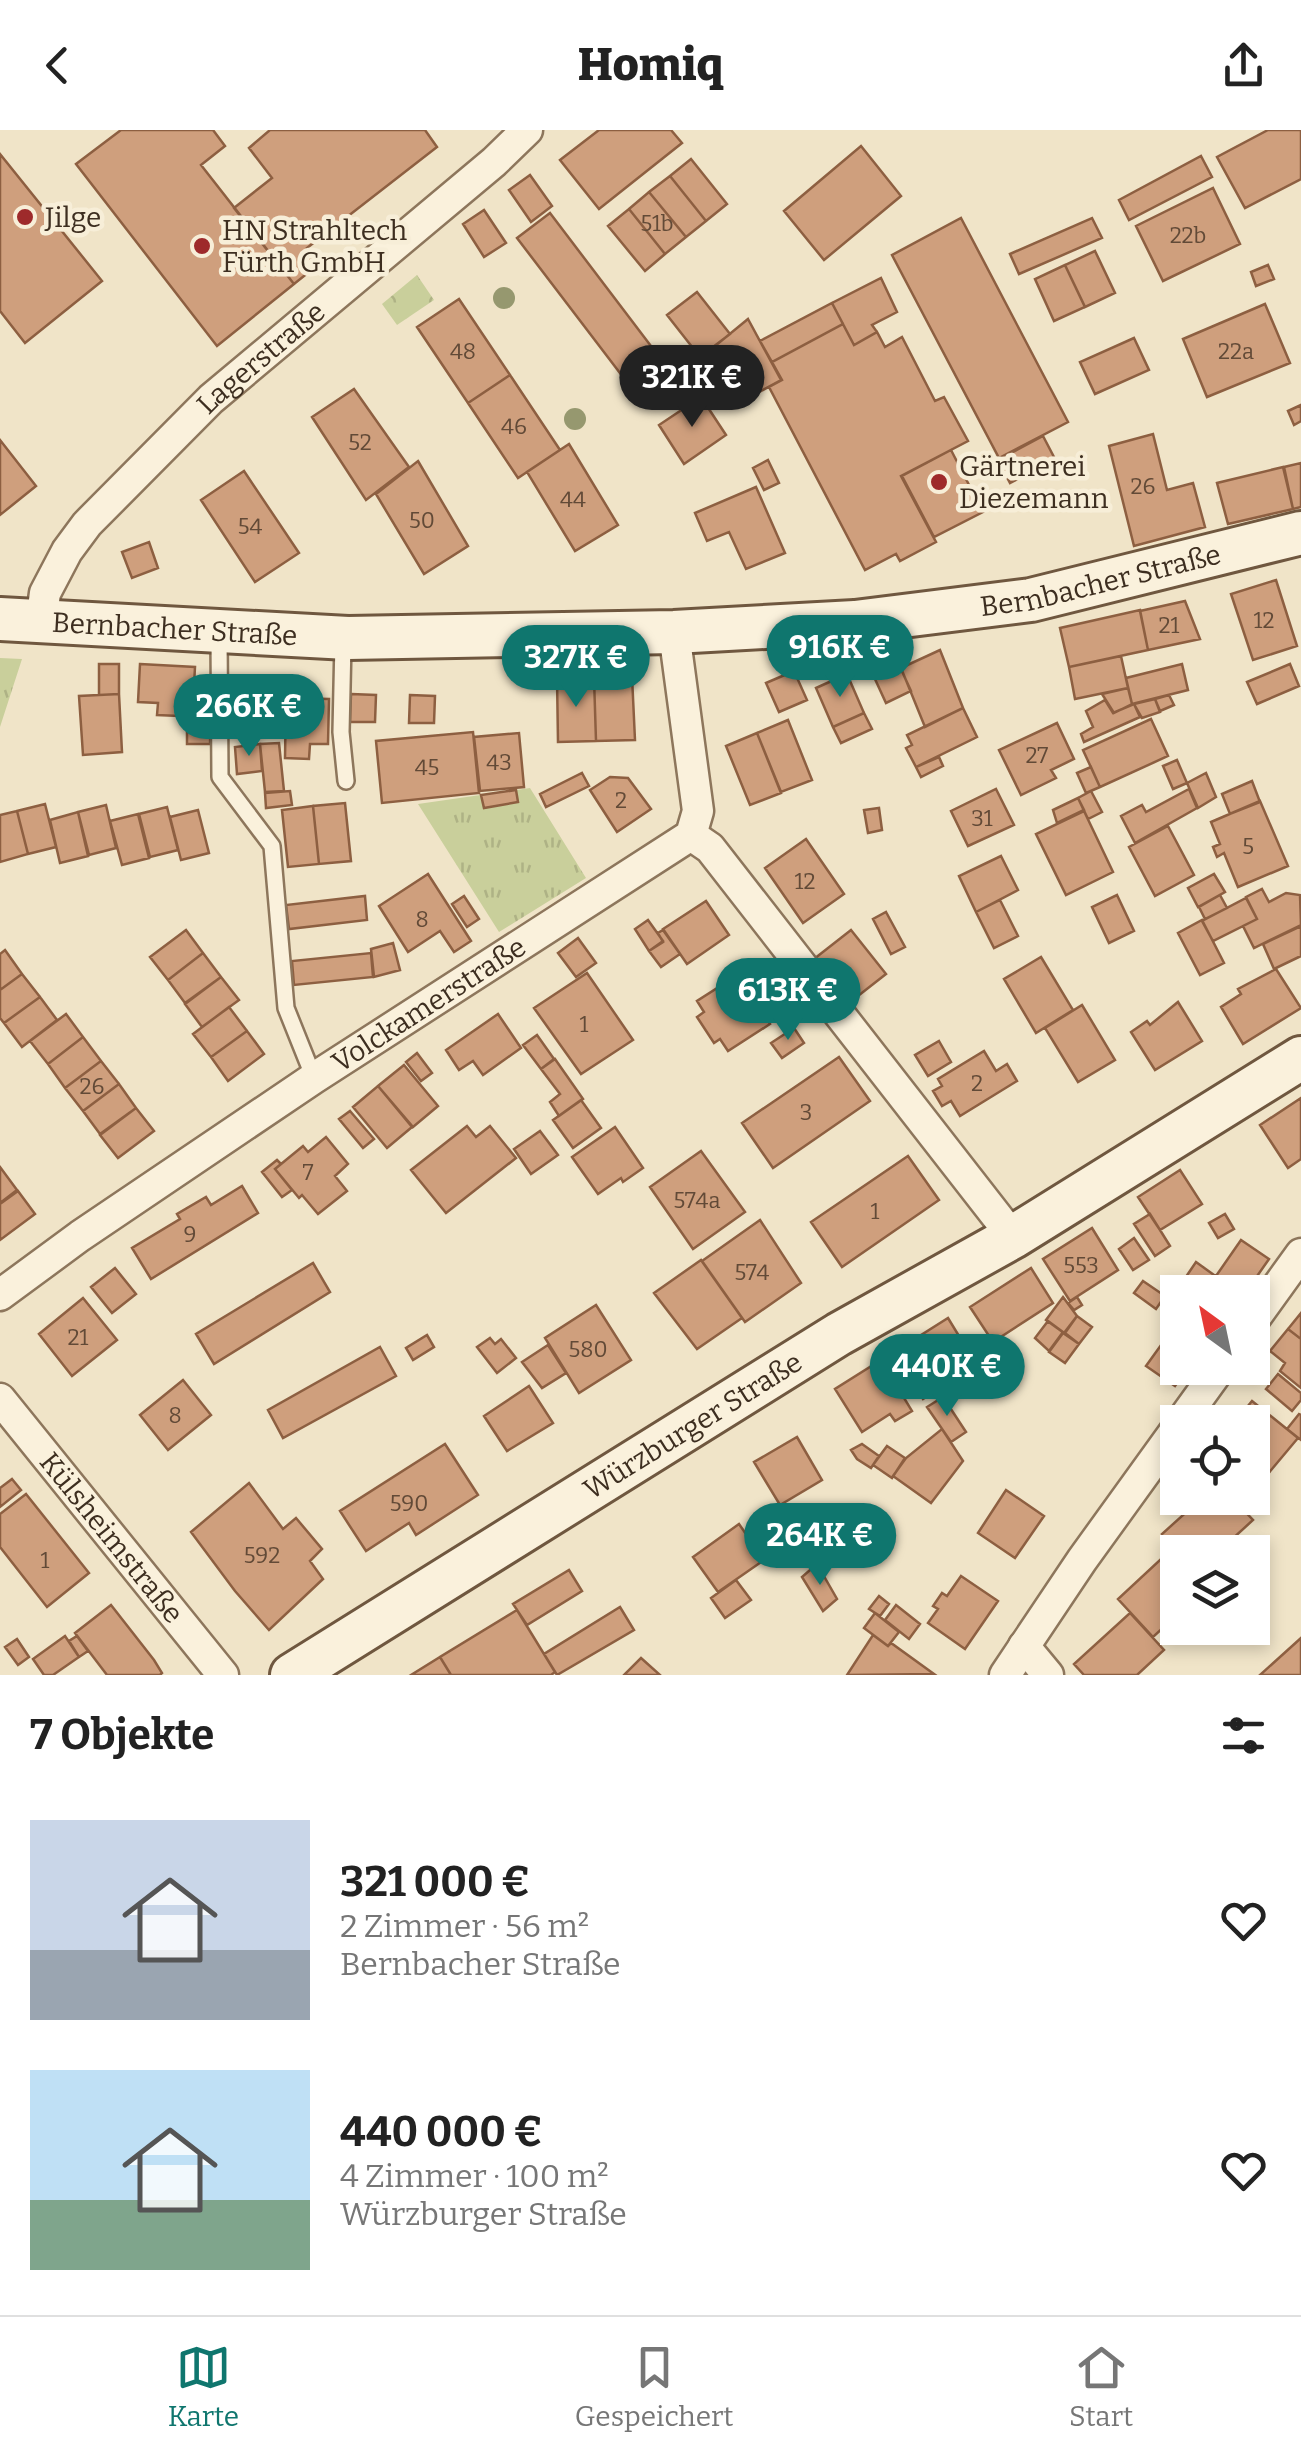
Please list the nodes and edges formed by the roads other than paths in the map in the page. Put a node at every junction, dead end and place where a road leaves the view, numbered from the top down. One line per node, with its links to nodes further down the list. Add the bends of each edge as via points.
1 (528, 130): 3 (street, Lagerstraße, via 211,399 100,510)
2 (1301, 533): 5 (street, Bernbacher Straße, via 1032,600 854,622)
3 (21, 621): 4 (street, Bernbacher Straße)
4 (219, 632): 6 (street, Bernbacher Straße); 10 (lane, via 220,776 272,846 286,1008)
5 (674, 632): 6 (street, Bernbacher Straße); 8 (street, via 698,810)
6 (343, 638): 7 (lane)
7 (346, 781)
8 (691, 835): 10 (street, Volckamerstraße); 11 (street, via 710,848)
9 (1301, 1058): 11 (street, Würzburger Straße)
10 (314, 1078): 13 (street, Volckamerstraße)
11 (1014, 1237): 19 (street, Würzburger Straße, via 840,1334)
12 (1301, 1254): 14 (street)
13 (0, 1295)
14 (1270, 1297)
15 (0, 1399): 18 (street, Külsheimstraße)
16 (1160, 1452): 17 (street)
17 (1024, 1646): 20 (street); 21 (street)
18 (223, 1675)
19 (292, 1675)
20 (1005, 1675)
21 (1048, 1675)

